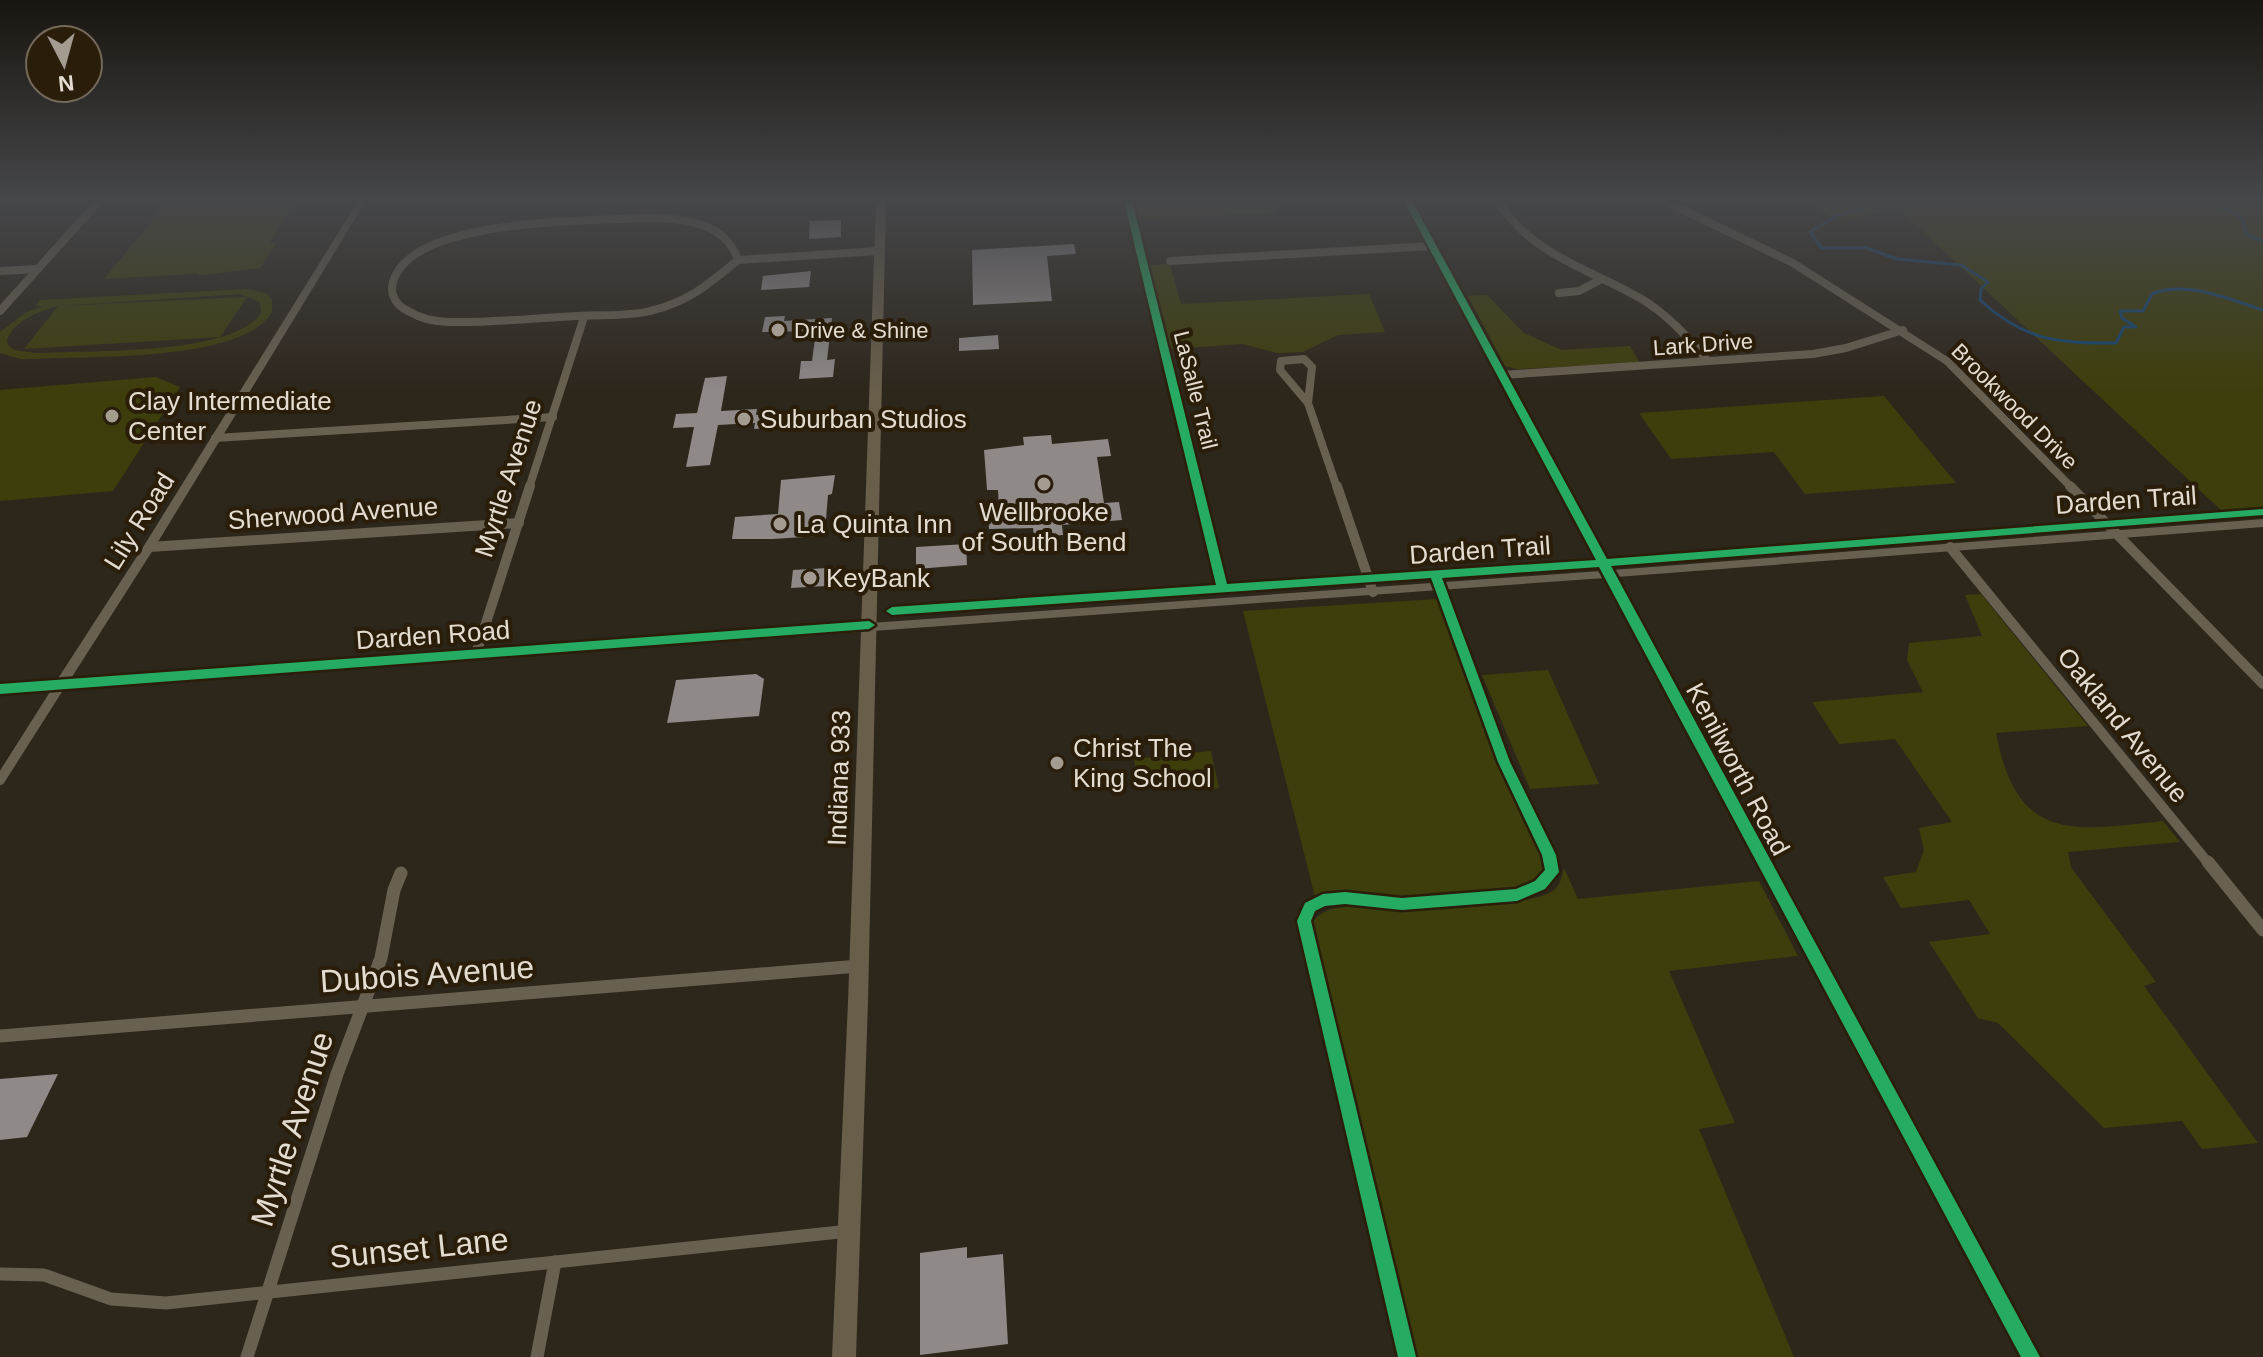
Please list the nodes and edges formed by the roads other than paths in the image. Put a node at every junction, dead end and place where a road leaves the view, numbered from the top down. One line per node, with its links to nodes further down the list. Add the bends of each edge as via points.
1 (41, 264): 9 (street)
2 (323, 264): 20 (street, Lily Road)
3 (405, 264): 14 (street, via 391,282 391,297 410,315 430,321)
4 (733, 264): 14 (street, via 694,296 648,312)
5 (879, 264): 28 (main road, Indiana 933)
6 (1442, 264): 17 (street, Kenilworth Road)
7 (1576, 264): 11 (street)
8 (1795, 264): 15 (street, Brookwood Drive)
9 (37, 269): 10 (street); 13 (street)
10 (0, 271)
11 (1602, 279): 12 (street, via 1579,291); 16 (street, via 1669,317)
12 (1559, 293)
13 (0, 311)
14 (584, 317): 19 (street, Myrtle Avenue)
15 (1903, 330): 16 (street, Lark Drive, via 1822,353); 23 (street, Brookwood Drive, via 1961,374)
16 (1708, 361): 17 (street, Lark Drive)
17 (1502, 375): 26 (street, Kenilworth Road)
18 (1308, 403): 18 (street, via 1313,374 1309,362 1281,361 1280,370); 27 (street)
19 (553, 417): 20 (street); 21 (street, Myrtle Avenue)
20 (215, 438): 24 (street, Lily Road)
21 (519, 523): 24 (street, Sherwood Avenue); 29 (street, Myrtle Avenue)
22 (2263, 523): 23 (street, Darden Road)
23 (2118, 535): 25 (street, Darden Road); 31 (street, Brookwood Drive)
24 (149, 547): 30 (street, Lily Road)
25 (1950, 547): 26 (street, Darden Road); 35 (street, Oakland Avenue)
26 (1609, 574): 27 (street, Darden Road); 46 (street, Kenilworth Road)
27 (1373, 592): 28 (street, Darden Road)
28 (869, 625): 29 (street, Darden Road); 36 (main road, Indiana 933)
29 (476, 654): 30 (street, Darden Road)
30 (61, 684): 32 (street, Darden Road); 33 (street, Lily Road)
31 (2263, 684)
32 (0, 689)
33 (0, 780)
34 (401, 873): 37 (street, Myrtle Avenue)
35 (2263, 930)
36 (859, 966): 37 (street, Dubois Avenue); 39 (main road, Indiana 933)
37 (365, 1005): 38 (street, Dubois Avenue); 42 (street, Myrtle Avenue, via 337,1074)
38 (0, 1036)
39 (849, 1231): 40 (street, Sunset Lane); 45 (main road, Indiana 933)
40 (555, 1262): 42 (street, Sunset Lane); 44 (street)
41 (0, 1274): 42 (street, Sunset Lane, via 49,1275 104,1298 131,1302)
42 (268, 1292): 43 (street, Myrtle Avenue)
43 (247, 1357)
44 (537, 1357)
45 (844, 1357)
46 (2031, 1357)

